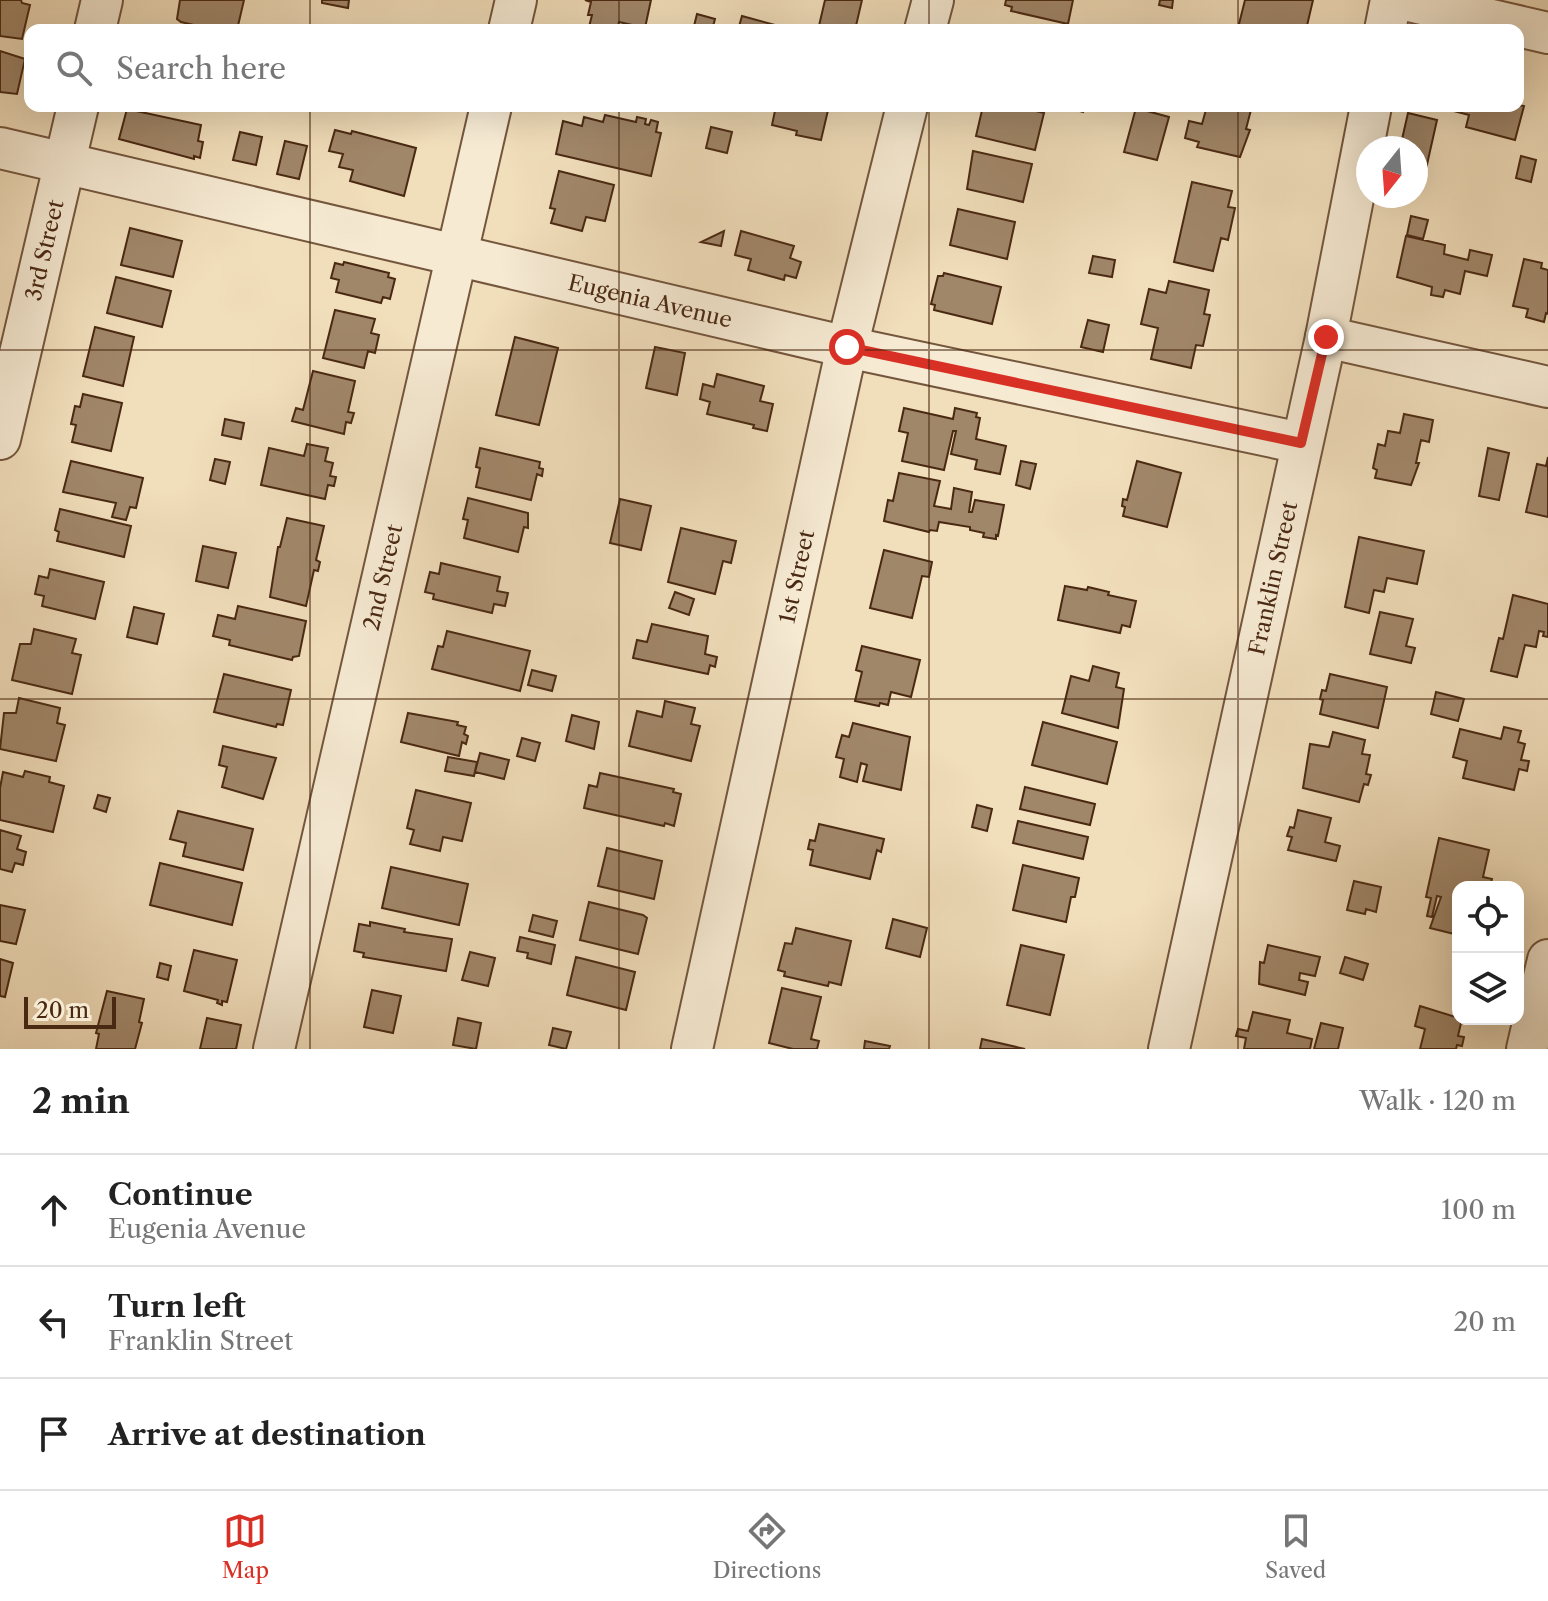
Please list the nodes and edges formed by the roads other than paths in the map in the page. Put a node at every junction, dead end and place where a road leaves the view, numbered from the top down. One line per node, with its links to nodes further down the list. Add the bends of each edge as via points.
1 (102, 0): 6 (street)
2 (516, 0): 7 (street)
3 (933, 0): 8 (street)
4 (1391, 0): 9 (street)
5 (1405, 0): 10 (street)
6 (96, 24)
7 (510, 24)
8 (927, 24)
9 (1386, 24)
10 (1509, 24)
11 (1524, 27): 12 (street)
12 (1548, 33)
13 (77, 112): 18 (street, 3rd Street)
14 (490, 112): 19 (street, 2nd Street)
15 (906, 112): 21 (street, 1st Street)
16 (1370, 112): 20 (street, Franklin Street)
17 (0, 148): 18 (street, Eugenia Avenue)
18 (65, 162): 19 (street, Eugenia Avenue); 23 (street, 3rd Street)
19 (456, 254): 21 (street, Eugenia Avenue); 26 (street, 2nd Street)
20 (1326, 337): 22 (street); 24 (street, Franklin Street)
21 (847, 347): 24 (street, Eugenia Avenue); 27 (street, 1st Street)
22 (1548, 387)
23 (0, 439)
24 (1301, 443): 28 (street, Franklin Street)
25 (1548, 960): 29 (street)
26 (274, 1049)
27 (692, 1049)
28 (1169, 1049)
29 (1527, 1049)

